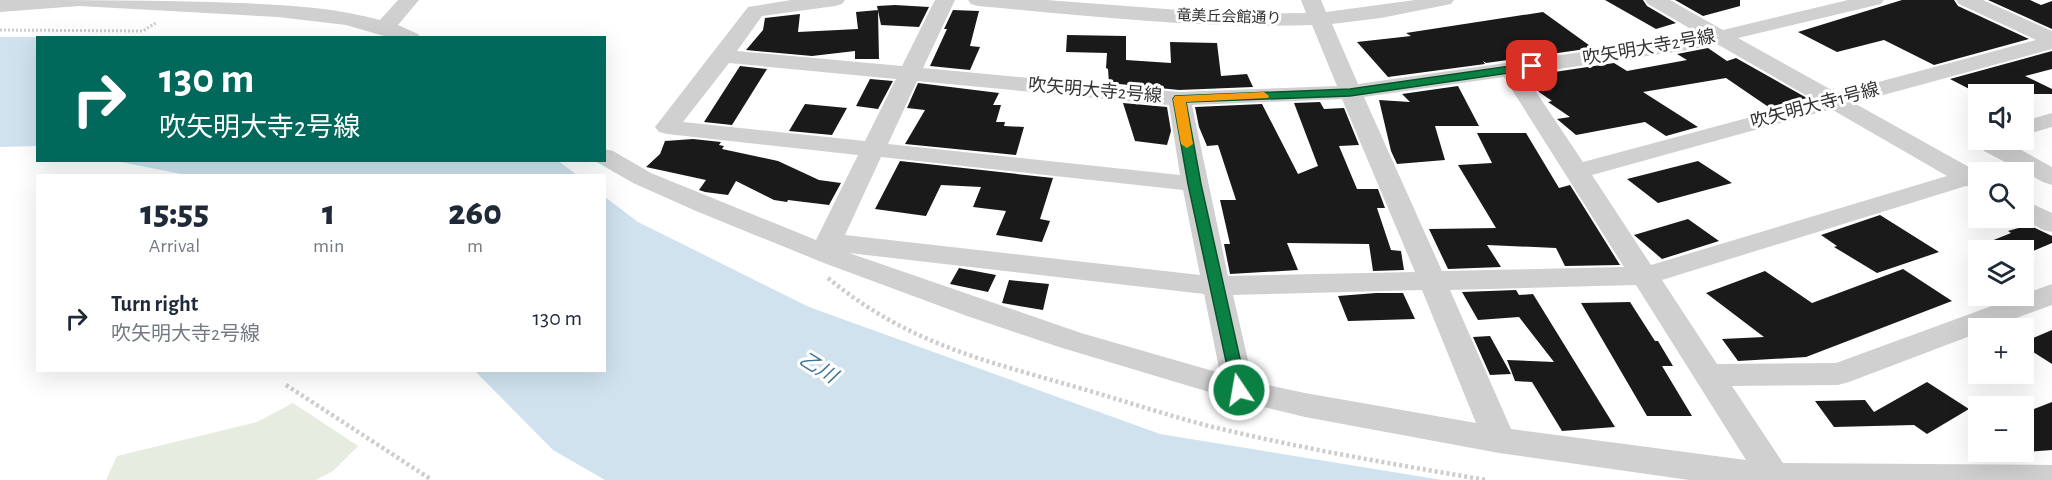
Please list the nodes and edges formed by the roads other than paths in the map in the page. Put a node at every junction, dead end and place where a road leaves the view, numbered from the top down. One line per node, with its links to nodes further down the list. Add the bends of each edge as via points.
1 (83, 0): 11 (street); 13 (street, via 292,12)
2 (409, 0): 13 (street)
3 (835, 0): 17 (street, via 755,10)
4 (945, 0): 19 (street)
5 (978, 0): 10 (street, 竜美丘会館通り)
6 (1444, 0): 12 (street, 竜美丘会館通り, via 1382,13)
7 (1655, 0): 15 (street)
8 (1875, 0): 15 (street, 吹矢明大寺2号線)
9 (1966, 0): 16 (street)
10 (1108, 5): 12 (street, 竜美丘会館通り, via 1243,21)
11 (0, 6)
12 (1315, 10): 20 (street)
13 (386, 26): 14 (street)
14 (407, 36)
15 (1719, 36): 18 (street, 吹矢明大寺2号線, via 1688,44); 22 (street)
16 (2052, 40): 22 (street, 吹矢明大寺1号線)
17 (723, 56): 19 (street, 吹矢明大寺2号線); 25 (street, via 667,128)
18 (1510, 69): 20 (street, 吹矢明大寺2号線); 28 (street)
19 (909, 73): 21 (street, 吹矢明大寺2号線); 25 (street)
20 (1350, 92): 21 (street, 吹矢明大寺2号線); 37 (street)
21 (1179, 99): 32 (street)
22 (1834, 101): 28 (street, 吹矢明大寺1号線); 29 (street)
23 (2052, 120): 24 (street)
24 (2034, 125)
25 (872, 149): 32 (street); 35 (street)
26 (2001, 150): 30 (street)
27 (606, 157): 35 (street, via 642,178)
28 (1578, 171): 36 (street)
29 (1968, 177)
30 (2052, 177)
31 (1968, 182): 36 (street)
32 (1194, 184): 38 (street)
33 (2034, 214): 34 (street)
34 (2052, 224)
35 (825, 256): 38 (street); 41 (street, via 998,316)
36 (1645, 276): 37 (street); 40 (street)
37 (1435, 282): 38 (street); 42 (street)
38 (1217, 286): 41 (street)
39 (2052, 294): 40 (street, via 1838,374)
40 (1710, 375): 43 (street)
41 (1239, 390): 42 (street)
42 (1499, 440): 43 (street)
43 (1774, 476): 44 (street)
44 (2052, 478)

